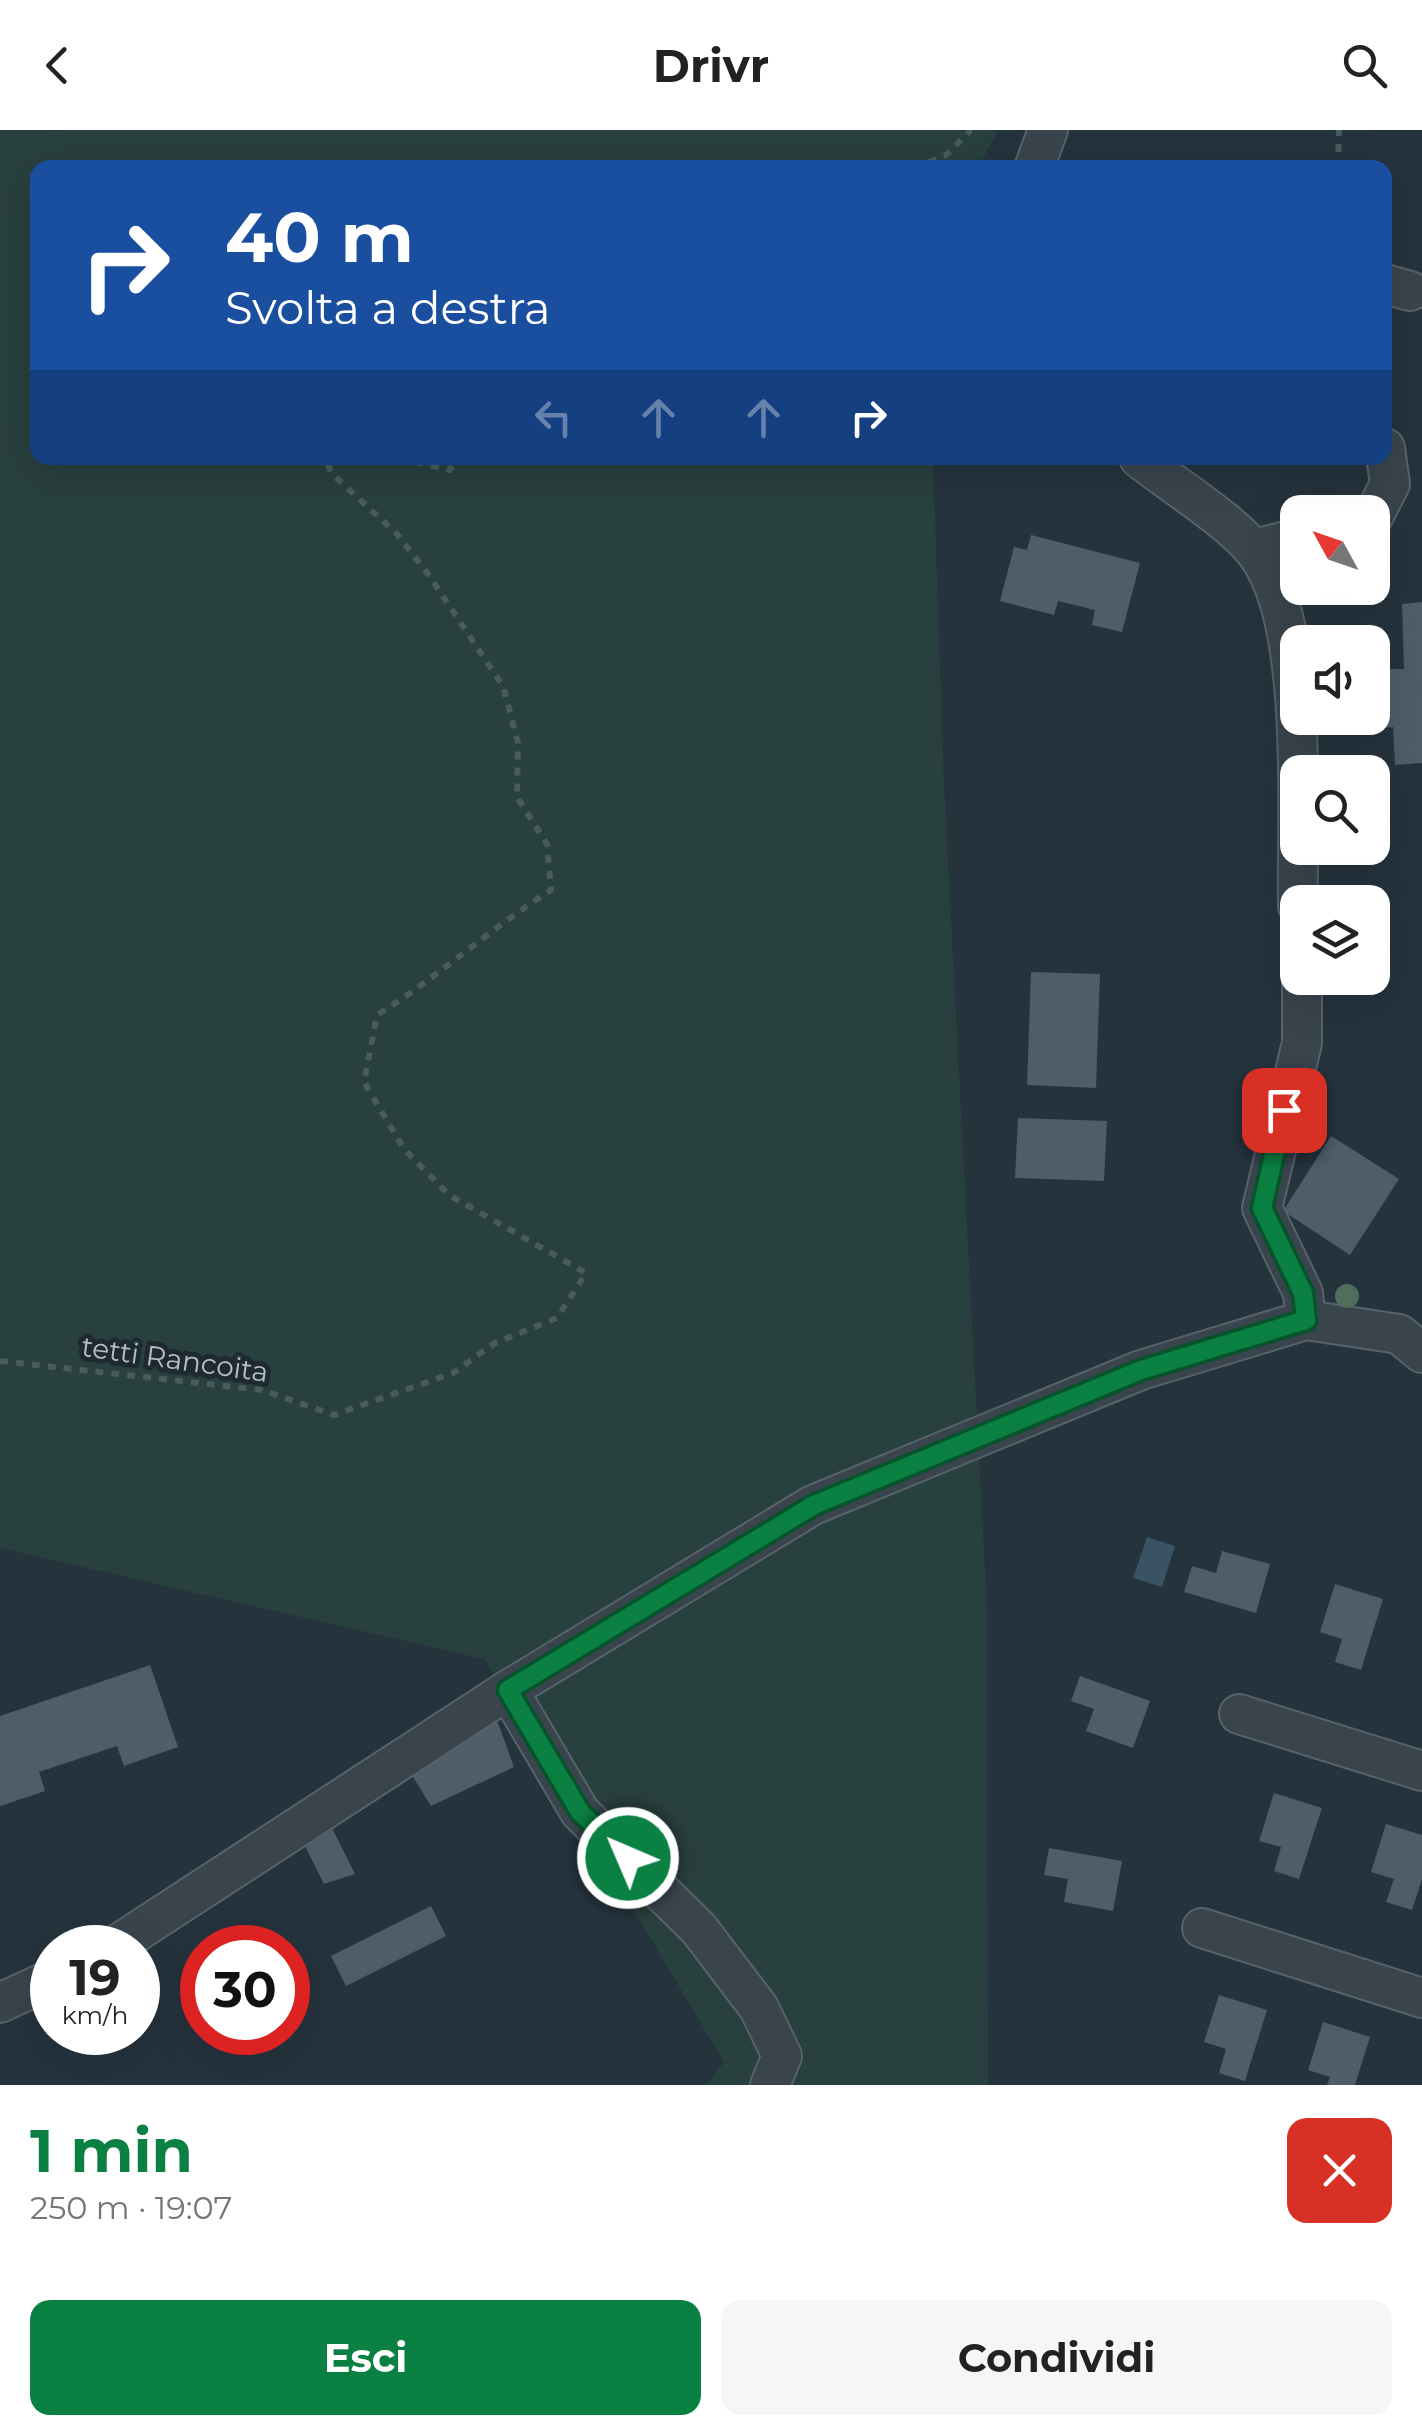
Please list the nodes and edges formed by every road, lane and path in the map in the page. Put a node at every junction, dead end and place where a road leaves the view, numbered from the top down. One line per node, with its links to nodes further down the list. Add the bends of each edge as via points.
1 (971, 130): 4 (path)
2 (1048, 130): 5 (street)
3 (1338, 130): 6 (path)
4 (934, 160)
5 (1037, 160)
6 (1338, 160)
7 (328, 465): 19 (path, tetti Rancoita, via 428,574 503,686 518,743 517,796 546,844 551,890 377,1015 364,1082 404,1148 449,1196 586,1273 557,1318 495,1344 453,1373 334,1415 262,1390)
8 (429, 465): 9 (path)
9 (452, 465)
10 (1148, 465): 14 (street)
11 (1387, 465): 12 (street)
12 (1384, 495)
13 (1280, 542): 14 (street)
14 (1254, 549): 15 (street, via 1280,597 1292,677)
15 (1297, 885)
16 (1302, 995): 17 (street, via 1302,1043 1262,1208 1303,1293)
17 (1306, 1320): 18 (street, via 1400,1334); 20 (street, via 1141,1370 814,1505)
18 (1422, 1353)
19 (0, 1361)
20 (508, 1690): 23 (street); 28 (street, via 580,1812 699,1929 759,2008 782,2056)
21 (1238, 1714): 22 (street)
22 (1422, 1771)
23 (147, 1925)
24 (1202, 1928): 26 (street)
25 (30, 1989): 27 (street)
26 (1422, 1998)
27 (0, 2003)
28 (770, 2085)

